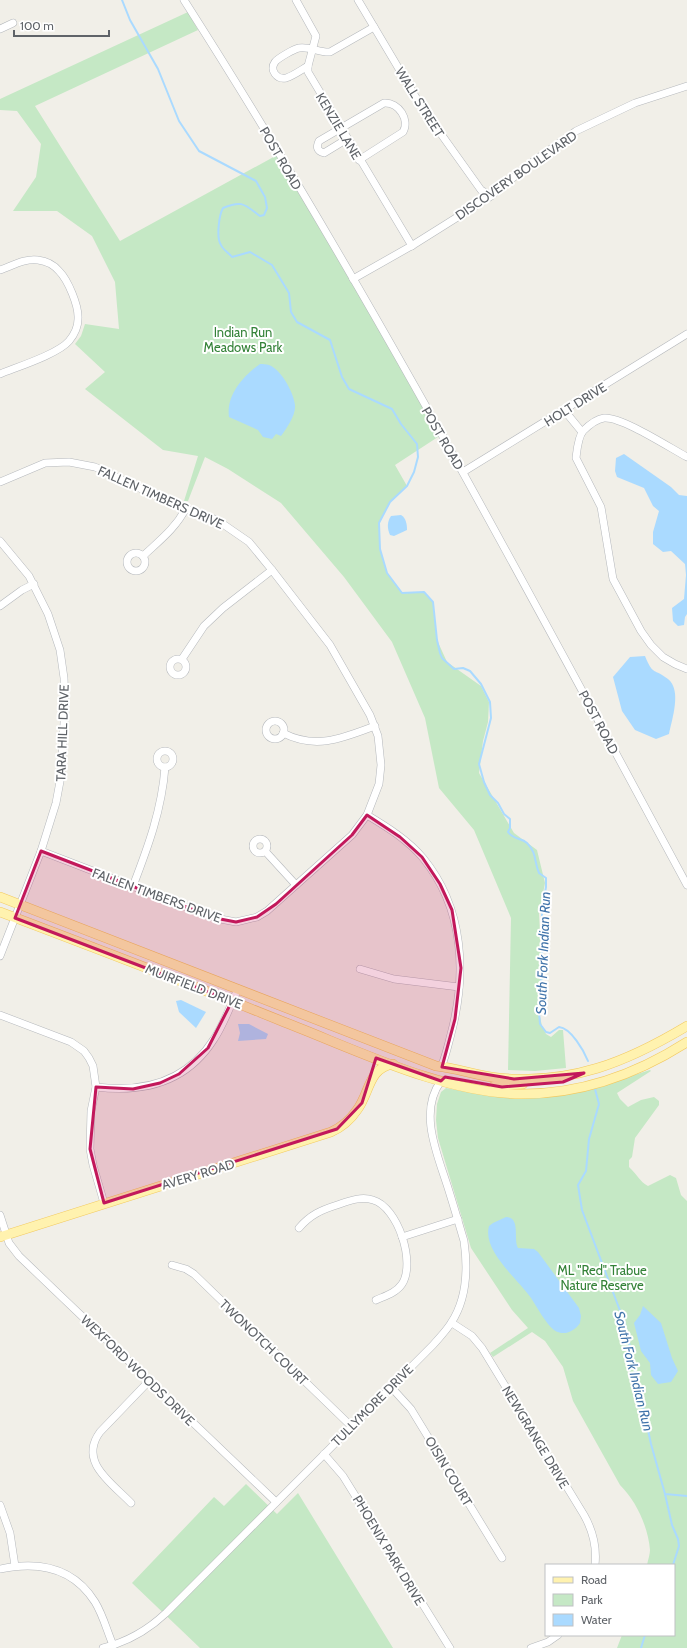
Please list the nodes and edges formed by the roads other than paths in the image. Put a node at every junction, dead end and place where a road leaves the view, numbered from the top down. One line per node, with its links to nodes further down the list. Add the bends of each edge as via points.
1 (184, 0): 16 (street, POST ROAD)
2 (296, 0): 7 (street, via 316,36)
3 (358, 0): 5 (street, WALL STREET)
4 (13, 23): 6 (street)
5 (374, 27): 7 (street, via 330,52); 13 (street, WALL STREET, via 440,134 481,190)
6 (0, 29)
7 (312, 50): 8 (street); 8 (street, via 298,48 276,60 273,72 276,76 287,78)
8 (308, 66): 10 (street, KENZIE LANE, via 308,72)
9 (687, 86): 13 (street, DISCOVERY BOULEVARD, via 635,103 576,131)
10 (341, 129): 11 (street, KENZIE LANE); 11 (street, via 320,141 317,149 324,153); 12 (street, via 384,103 390,102 395,105 405,118 406,127 402,132)
11 (347, 139): 12 (street, KENZIE LANE)
12 (359, 160): 14 (street, KENZIE LANE)
13 (491, 196): 14 (street, DISCOVERY BOULEVARD)
14 (412, 246): 16 (street, DISCOVERY BOULEVARD)
15 (0, 270): 18 (street, via 27,260 53,265 65,279 78,312 77,326 68,342 58,349)
16 (353, 279): 22 (street, POST ROAD)
17 (687, 334): 19 (street, HOLT DRIVE)
18 (0, 374)
19 (564, 410): 20 (street); 22 (street, HOLT DRIVE)
20 (582, 432): 21 (street, via 604,418 612,419 628,424); 31 (street, via 576,458 601,507 613,579 651,645 663,657)
21 (687, 457)
22 (463, 472): 38 (street, POST ROAD)
23 (0, 482): 24 (street, FALLEN TIMBERS DRIVE, via 45,463 69,462 95,467)
24 (186, 508): 26 (street, via 168,534); 27 (street, FALLEN TIMBERS DRIVE, via 217,520 248,542)
25 (0, 541): 28 (street, TARA HILL DRIVE)
26 (143, 556)
27 (272, 570): 30 (street, via 204,626); 32 (street, FALLEN TIMBERS DRIVE, via 330,645)
28 (34, 584): 29 (street); 36 (street, TARA HILL DRIVE, via 58,641 65,705 59,790)
29 (0, 606)
30 (182, 659)
31 (687, 669)
32 (375, 726): 33 (street, via 339,739 320,742 300,741); 35 (street, FALLEN TIMBERS DRIVE, via 381,754 380,776)
33 (283, 733)
34 (165, 767): 39 (street, via 154,829)
35 (367, 815): 40 (street, FALLEN TIMBERS DRIVE, via 352,835); 47 (street, via 411,846 422,857 440,884 452,910 459,939)
36 (41, 851): 39 (street, FALLEN TIMBERS DRIVE); 42 (street, TARA HILL DRIVE)
37 (264, 851): 40 (street)
38 (687, 885)
39 (133, 886): 40 (street, FALLEN TIMBERS DRIVE, via 215,918 236,922 257,917 267,911)
40 (296, 886)
41 (0, 898): 42 (main road, MUIRFIELD DRIVE)
42 (20, 905): 44 (street, TARA HILL DRIVE); 48 (main road, MUIRFIELD DRIVE)
43 (0, 912): 44 (main road, MUIRFIELD DRIVE)
44 (15, 918): 45 (street, TARA HILL DRIVE); 49 (main road, MUIRFIELD DRIVE)
45 (0, 956)
46 (360, 969): 47 (street, via 394,979)
47 (459, 987): 55 (street, via 455,1019)
48 (238, 989): 49 (street); 55 (main road, MUIRFIELD DRIVE)
49 (232, 1001): 53 (main road, MUIRFIELD DRIVE); 60 (street, via 222,1026 208,1048 179,1074 141,1088)
50 (0, 1015): 60 (street, via 78,1046 93,1066)
51 (687, 1026): 56 (main road, via 655,1045)
52 (687, 1042): 58 (main road, MUIRFIELD DRIVE, via 626,1074 570,1090 514,1093 475,1089)
53 (376, 1058): 54 (main road, MUIRFIELD DRIVE); 57 (main road, AVERY ROAD); 59 (main road, via 386,1054 416,1065 471,1079)
54 (390, 1063): 57 (main road, AVERY ROAD, via 383,1066); 58 (main road, MUIRFIELD DRIVE)
55 (441, 1067): 56 (main road, MUIRFIELD DRIVE, via 482,1076 514,1079 541,1079)
56 (584, 1073): 59 (main road, via 563,1082)
57 (371, 1080): 61 (main road, AVERY ROAD, via 358,1110 348,1121 331,1132)
58 (441, 1081): 59 (main road, via 447,1078 502,1087); 63 (street, TULLYMORE DRIVE, via 432,1100 432,1135)
59 (519, 1084)
60 (96, 1087): 61 (street, via 91,1111 90,1149)
61 (104, 1204): 65 (main road, AVERY ROAD)
62 (0, 1215): 65 (street)
63 (458, 1219): 66 (street); 69 (street, TULLYMORE DRIVE, via 465,1247 466,1277 464,1292)
64 (299, 1228): 66 (street, via 319,1210 363,1198 383,1204 390,1211)
65 (3, 1236): 70 (street, WEXFORD WOODS DRIVE, via 19,1256)
66 (402, 1238): 68 (street, via 407,1255 403,1283 391,1293)
67 (172, 1264): 72 (street, TWONOTCH COURT, via 194,1274)
68 (376, 1300)
69 (452, 1322): 71 (street, TULLYMORE DRIVE); 78 (street, NEWGRANGE DRIVE, via 472,1336 482,1348 589,1523 595,1545)
70 (149, 1381): 74 (street, WEXFORD WOODS DRIVE); 75 (street, via 100,1432 92,1450 94,1462 100,1472)
71 (391, 1387): 72 (street, TULLYMORE DRIVE); 77 (street, OISIN COURT, via 411,1409)
72 (351, 1426): 73 (street, TULLYMORE DRIVE)
73 (324, 1454): 74 (street, TULLYMORE DRIVE); 84 (street, PHOENIX PARK DRIVE, via 343,1476)
74 (276, 1502): 82 (street, TULLYMORE DRIVE, via 159,1619 134,1636)
75 (131, 1503)
76 (0, 1505): 79 (street, via 10,1533)
77 (502, 1558)
78 (595, 1564)
79 (15, 1566): 80 (street); 82 (street, via 42,1566 52,1569 83,1587 100,1611)
80 (0, 1568)
81 (557, 1636): 85 (street)
82 (112, 1646): 83 (street, TULLYMORE DRIVE)
83 (102, 1648)
84 (450, 1648)
85 (531, 1648)

